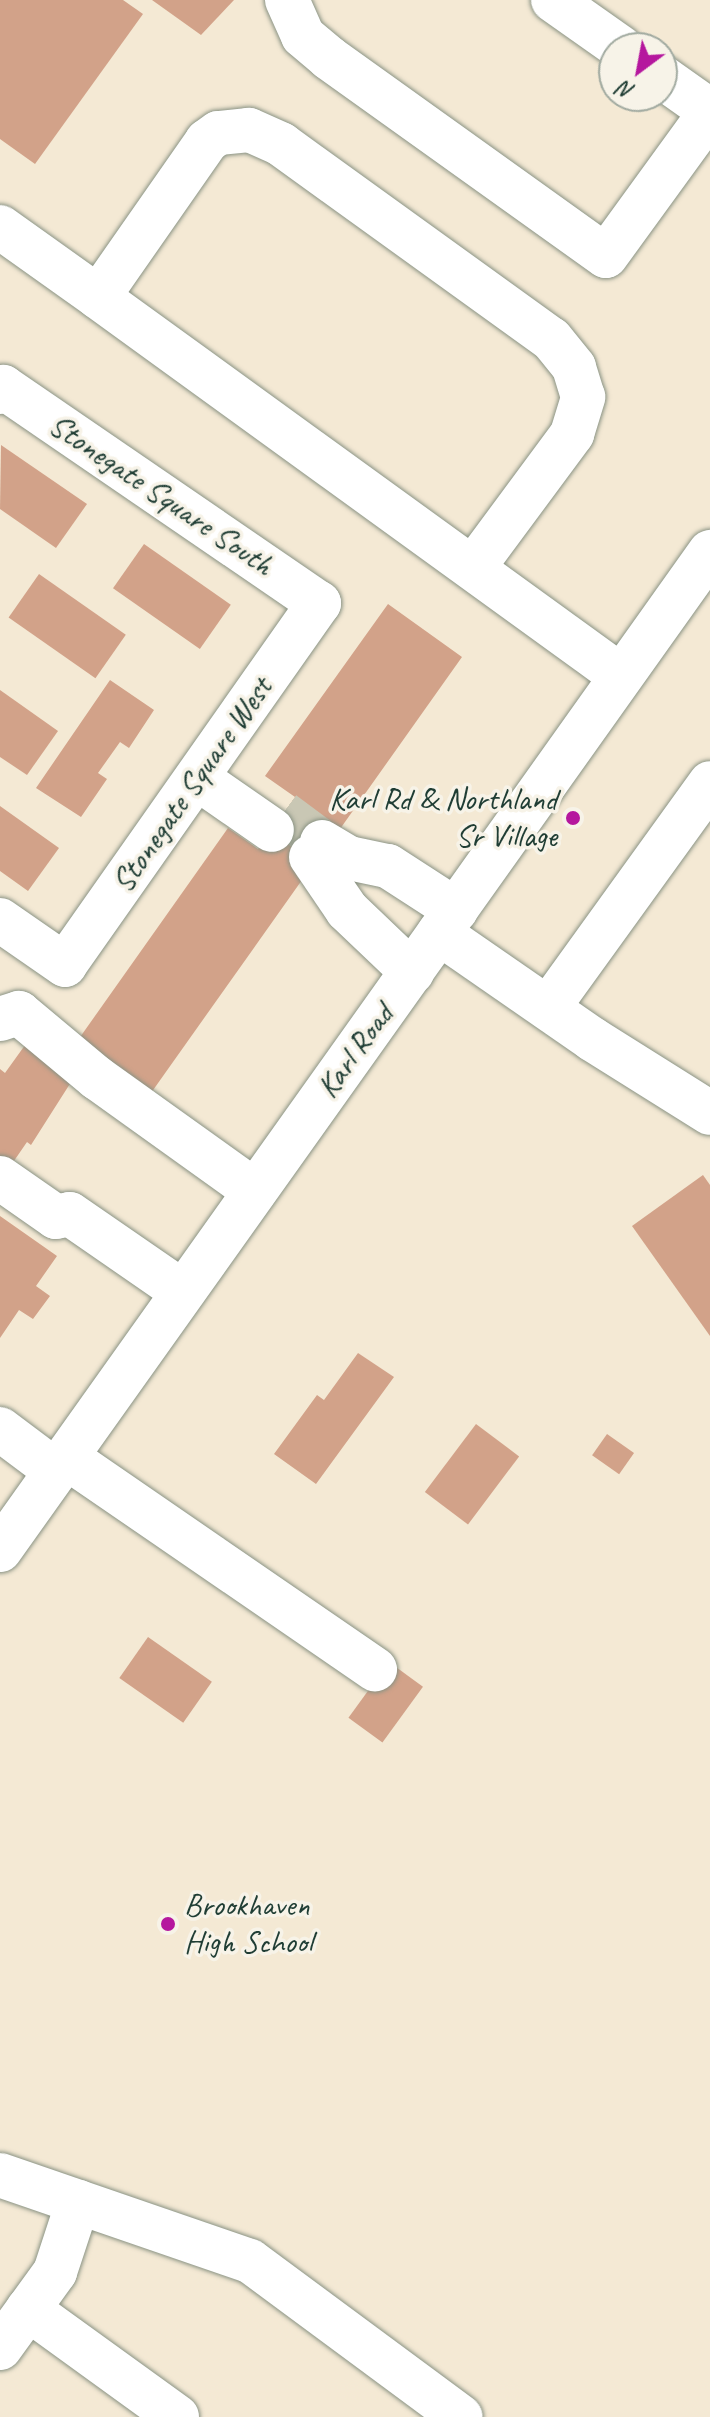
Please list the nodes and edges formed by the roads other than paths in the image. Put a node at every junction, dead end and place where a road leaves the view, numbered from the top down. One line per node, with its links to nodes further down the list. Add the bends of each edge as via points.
1 (287, 0): 5 (main road, via 303,36 329,58 606,256)
2 (553, 0): 3 (main road)
3 (598, 32)
4 (678, 89): 5 (main road)
5 (710, 112)
6 (0, 227): 7 (main road)
7 (98, 297): 10 (main road); 10 (main road, via 207,141 218,133 249,130 281,144 538,330 574,367 583,397 572,434)
8 (2, 390): 11 (main road, Stonegate Square South)
9 (710, 552): 12 (main road, Karl Road)
10 (473, 568): 12 (main road)
11 (319, 603): 13 (main road, Stonegate Square West)
12 (621, 676): 17 (main road, Karl Road)
13 (203, 769): 15 (main road); 16 (main road, Stonegate Square West, via 65,965)
14 (710, 783): 19 (main road)
15 (278, 822)
16 (0, 920)
17 (448, 921): 18 (main road, Karl Road); 18 (main road, via 388,866 316,850 347,910); 19 (main road)
18 (412, 972): 23 (main road, Karl Road)
19 (548, 1008): 21 (main road)
20 (0, 1019): 23 (main road, via 19,1013 97,1078)
21 (710, 1113)
22 (0, 1178): 24 (main road, via 56,1217 70,1214)
23 (255, 1191): 24 (main road, Karl Road)
24 (183, 1292): 26 (main road, Karl Road)
25 (0, 1429): 26 (main road)
26 (61, 1464): 27 (main road, Karl Road); 28 (main road, via 186,1534)
27 (0, 1550)
28 (375, 1669)
29 (0, 2175): 30 (main road)
30 (78, 2202): 31 (main road, via 55,2272); 34 (main road, via 250,2261)
31 (28, 2309): 32 (main road); 33 (main road)
32 (0, 2348)
33 (177, 2417)
34 (461, 2417)

